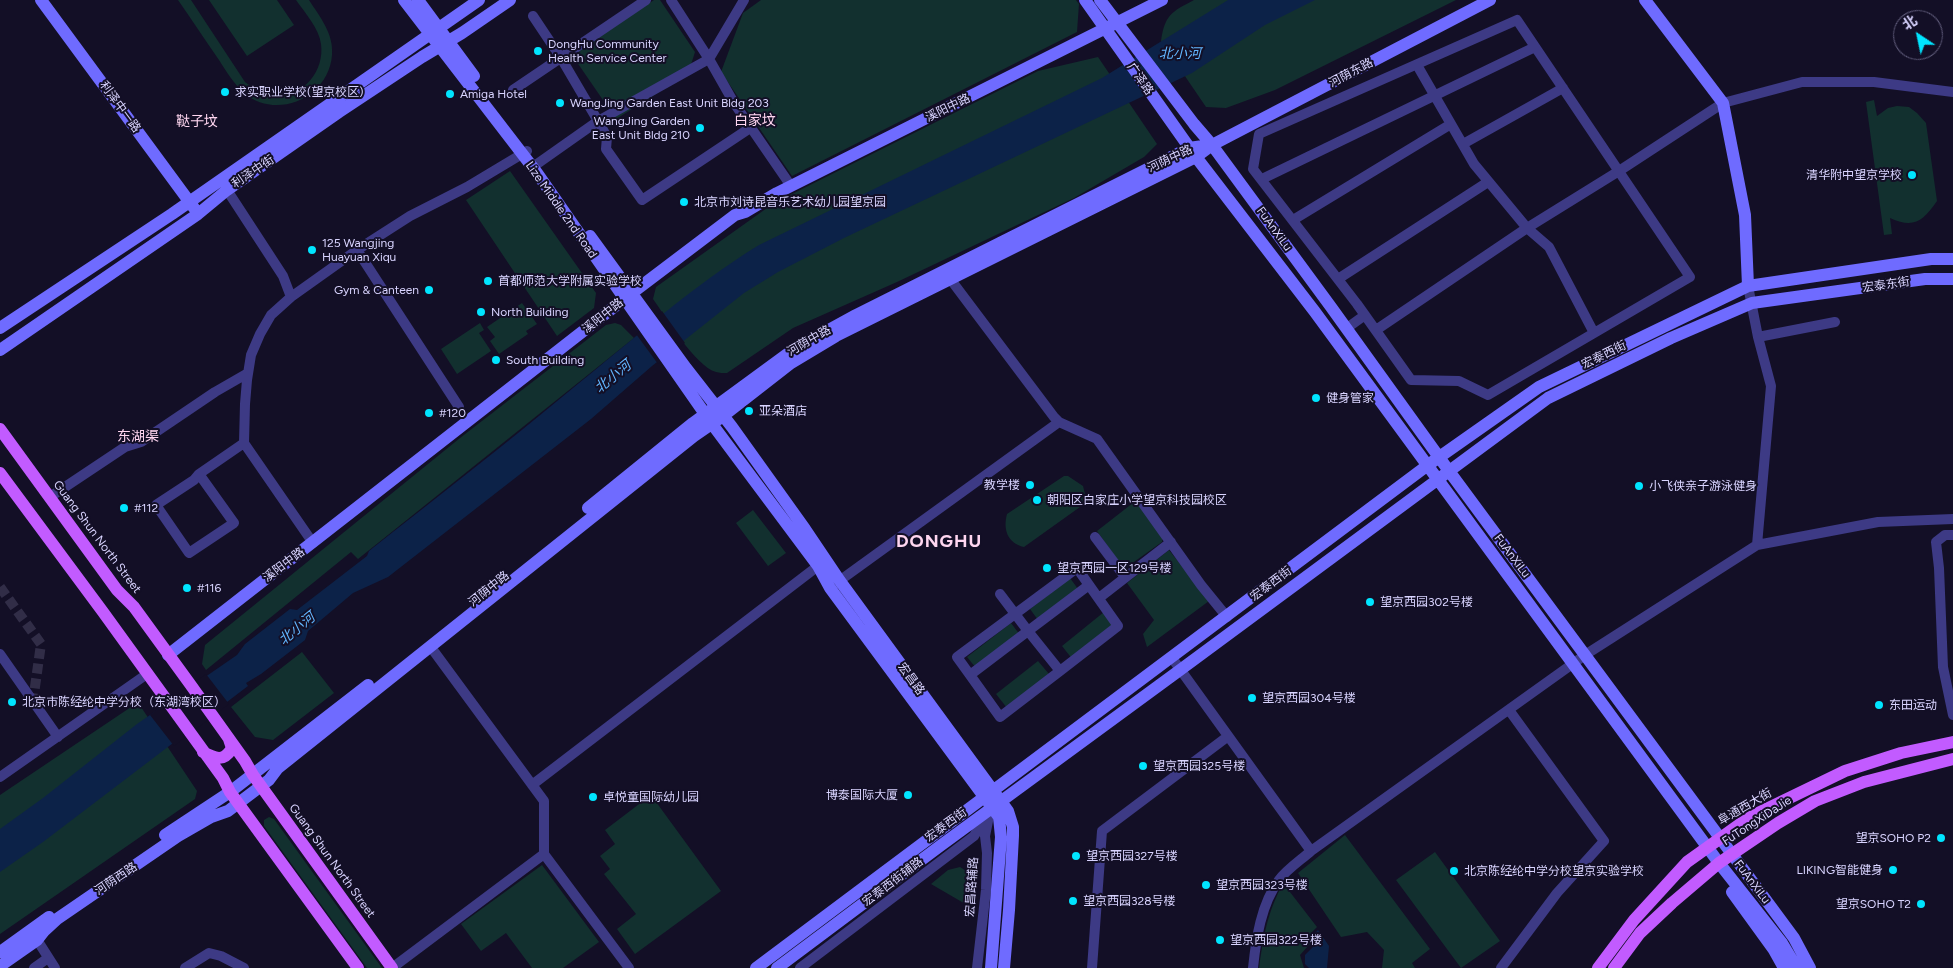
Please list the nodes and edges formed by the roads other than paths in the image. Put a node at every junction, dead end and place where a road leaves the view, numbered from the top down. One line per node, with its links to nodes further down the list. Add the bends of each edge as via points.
1 (41, 0): 40 (street, 利泽中一路)
2 (404, 0): 16 (street, Lize Middle 2nd Road)
3 (418, 0): 16 (street, Lize Middle 2nd Road)
4 (479, 0): 16 (street, 利泽中街)
5 (510, 0): 17 (street, 利泽中街)
6 (646, 0): 19 (street)
7 (671, 0): 20 (street)
8 (744, 0): 20 (street)
9 (1085, 0): 15 (street, 广泽路)
10 (1100, 0): 15 (street, 广泽路)
11 (1162, 0): 15 (street, 溪阳中路)
12 (1490, 0): 31 (street, 河荫东路)
13 (1644, 0): 26 (street)
14 (533, 16): 19 (street)
15 (1111, 26): 31 (street, 广泽路, via 1136,46); 32 (street, 广泽路, via 1122,53); 38 (street, 溪阳中路)
16 (434, 31): 17 (street, Lize Middle 2nd Road); 40 (street, 利泽中街)
17 (444, 44): 33 (street, Lize Middle 2nd Road); 39 (street, 利泽中街)
18 (1535, 47): 21 (street, via 1517,20); 22 (street); 25 (street)
19 (561, 58): 23 (street); 27 (street)
20 (709, 59): 27 (street); 29 (street)
21 (1417, 65): 25 (street); 36 (street, via 1259,134 1253,169)
22 (1563, 88): 30 (street); 35 (street)
23 (513, 90)
24 (1953, 92): 26 (street, via 1874,82 1802,82)
25 (1434, 94): 28 (street); 36 (street)
26 (1723, 104): 35 (street); 49 (street, via 1745,215)
27 (598, 121): 29 (street, via 607,137 606,149 642,200); 34 (street)
28 (1451, 124): 30 (street); 42 (street)
29 (750, 128): 38 (street)
30 (1462, 144): 37 (street)
31 (1212, 145): 32 (street, 河荫中路); 57 (street, FuAnXiLu)
32 (1193, 152): 47 (street, 河荫中路); 64 (street, 河荫中路, via 830,329 777,361); 69 (street, FuAnXiLu)
33 (524, 153): 34 (street, Lize Middle 2nd Road); 44 (street, via 410,216); 51 (street, Lize Middle 2nd Road)
34 (537, 164): 51 (street, Lize Middle 2nd Road)
35 (1619, 172): 43 (street); 59 (street, via 1690,277)
36 (1262, 179): 42 (street)
37 (1488, 182): 43 (street); 46 (street)
38 (791, 186): 51 (street, 溪阳中路, via 735,215)
39 (227, 190): 41 (street, 利泽中街); 52 (street, via 283,276)
40 (189, 202): 41 (street, 利泽中一路); 56 (street, 利泽中街)
41 (198, 214): 61 (street, 利泽中街)
42 (1293, 220): 46 (street)
43 (1527, 228): 58 (street); 59 (street, via 1549,247)
44 (357, 250): 52 (street); 63 (street)
45 (1953, 259): 49 (street, 宏泰西街, via 1931,259)
46 (1338, 279): 54 (street)
47 (951, 280): 64 (street, 河荫中路, via 812,350); 65 (street)
48 (1953, 280): 50 (street, 宏泰东街, via 1925,280)
49 (1748, 286): 53 (street); 68 (street, 宏泰西街, via 1539,387)
50 (1819, 294): 53 (street, 宏泰西街)
51 (628, 296): 64 (street, Lize Middle 2nd Road); 78 (street, 溪阳中路)
52 (291, 297): 62 (street, via 272,315 260,334)
53 (1752, 303): 60 (street); 72 (street, 宏泰西街, via 1548,398)
54 (1365, 315): 57 (street); 58 (street)
55 (1835, 322): 60 (street)
56 (0, 328)
57 (1347, 328): 68 (street, FuAnXiLu)
58 (1376, 330): 59 (street, via 1411,380 1459,381 1488,395)
59 (1594, 333)
60 (1758, 337): 79 (street, via 1771,386)
61 (0, 350)
62 (248, 373): 67 (street); 73 (street, via 141,442 125,447)
63 (459, 406)
64 (714, 416): 80 (street, 宏昌路); 82 (street, 宏昌路, via 805,529); 89 (street, 河荫中路, via 694,436); 108 (street, 河荫中路)
65 (1059, 422): 77 (street, via 1097,439); 82 (street)
66 (0, 430): 73 (main road, Guang Shun North Street)
67 (244, 443): 71 (street); 78 (street)
68 (1439, 458): 69 (street, 宏泰西街); 72 (street, FuAnXiLu)
69 (1428, 465): 72 (street, FuAnXiLu); 87 (street, 宏泰西街)
70 (0, 472): 97 (main road)
71 (199, 474): 71 (street, via 156,505 189,553 234,524)
72 (1444, 475): 92 (street, FuAnXiLu); 94 (street, FuAnXiLu); 95 (street, 宏泰西街)
73 (50, 497): 91 (main road, Guang Shun North Street)
74 (1953, 519): 79 (street, via 1878,522)
75 (1953, 535): 99 (street, via 1945,534 1936,542 1944,667)
76 (1095, 537): 81 (street)
77 (1171, 542): 81 (street); 87 (street)
78 (313, 543): 91 (street, 溪阳中路)
79 (1757, 545): 92 (street)
80 (818, 566): 82 (street, 宏昌路); 110 (street)
81 (1125, 577): 85 (street)
82 (835, 584): 113 (street, 宏昌路)
83 (1089, 584): 85 (street); 86 (street, via 1077,568); 88 (street)
84 (1000, 594): 86 (street)
85 (1099, 598): 96 (street, via 1118,626)
86 (1015, 615): 88 (street); 98 (street, via 957,657)
87 (1227, 617): 93 (street, 宏泰西街)
88 (1028, 631): 96 (street); 98 (street)
89 (430, 646): 110 (street); 111 (street, 河荫中路, via 278,768)
90 (0, 654): 103 (street)
91 (168, 654): 102 (main road, Guang Shun North Street)
92 (1585, 655): 94 (street); 115 (street, FuAnXiLu)
93 (1172, 658): 95 (street); 113 (street, 宏泰西街)
94 (1571, 666): 100 (street); 116 (street, FuAnXiLu)
95 (1180, 670): 104 (street); 113 (street, 宏泰西街)
96 (1060, 671): 98 (street, via 1000,716)
97 (147, 674): 103 (street); 106 (main road)
98 (970, 675)
99 (1952, 704): 101 (street)
100 (1509, 710): 117 (street); 140 (street, via 1604,841 1557,893)
101 (1953, 715)
102 (227, 735): 106 (main road, via 232,748 226,757 214,758); 108 (main road, Guang Shun North Street)
103 (58, 736): 109 (street)
104 (1227, 736): 117 (street); 138 (street, via 1102,831)
105 (1953, 742): 115 (main road, 阜通西大街, via 1900,753 1845,771 1750,817)
106 (203, 752): 112 (main road)
107 (1953, 758): 119 (main road, FuTongXiDaJie, via 1864,782 1815,801)
108 (253, 775): 111 (main road, Guang Shun North Street); 112 (street, 河荫中路)
109 (0, 777)
110 (532, 785): 118 (street, via 544,801)
111 (261, 786): 114 (street, 河荫西路); 130 (main road, Guang Shun North Street)
112 (230, 792): 114 (main road); 121 (street, 河荫西路, via 205,807)
113 (992, 799): 132 (street, 宏泰西街); 133 (street, 宏泰西街); 134 (street, 宏泰西街辅路, via 974,836); 135 (street, 宏昌路辅路, via 985,836 986,890); 136 (street, 宏昌路, via 1001,836); 137 (street, 宏昌路, via 1008,811 1013,827)
114 (239, 803): 121 (street, 河荫西路, via 178,836); 129 (main road)
115 (1719, 838): 116 (main road, 阜通西大街); 119 (street, FuAnXiLu)
116 (1704, 850): 120 (street, FuAnXiLu); 141 (main road, 阜通西大街, via 1687,862 1634,920)
117 (1311, 852): 139 (street, via 1279,880 1264,908)
118 (544, 854): 130 (street); 131 (street)
119 (1731, 854): 120 (main road, FuTongXiDaJie); 145 (street, FuAnXiLu, via 1794,938)
120 (1716, 865): 142 (main road, FuTongXiDaJie, via 1640,932); 143 (street); 144 (street, FuAnXiLu, via 1782,943)
121 (34, 935): 122 (street, 河荫西路); 123 (street); 124 (street, 河荫西路)
122 (0, 952)
123 (48, 958): 125 (street); 126 (street)
124 (0, 966)
125 (34, 968)
126 (55, 968)
127 (185, 968): 128 (street, via 209,953)
128 (244, 968)
129 (358, 968)
130 (392, 968)
131 (629, 968)
132 (756, 968)
133 (777, 968)
134 (800, 968)
135 (977, 968)
136 (991, 968)
137 (1004, 968)
138 (1092, 968)
139 (1253, 968)
140 (1501, 968)
141 (1598, 968)
142 (1614, 968)
143 (1784, 968)
144 (1797, 968)
145 (1810, 968)

